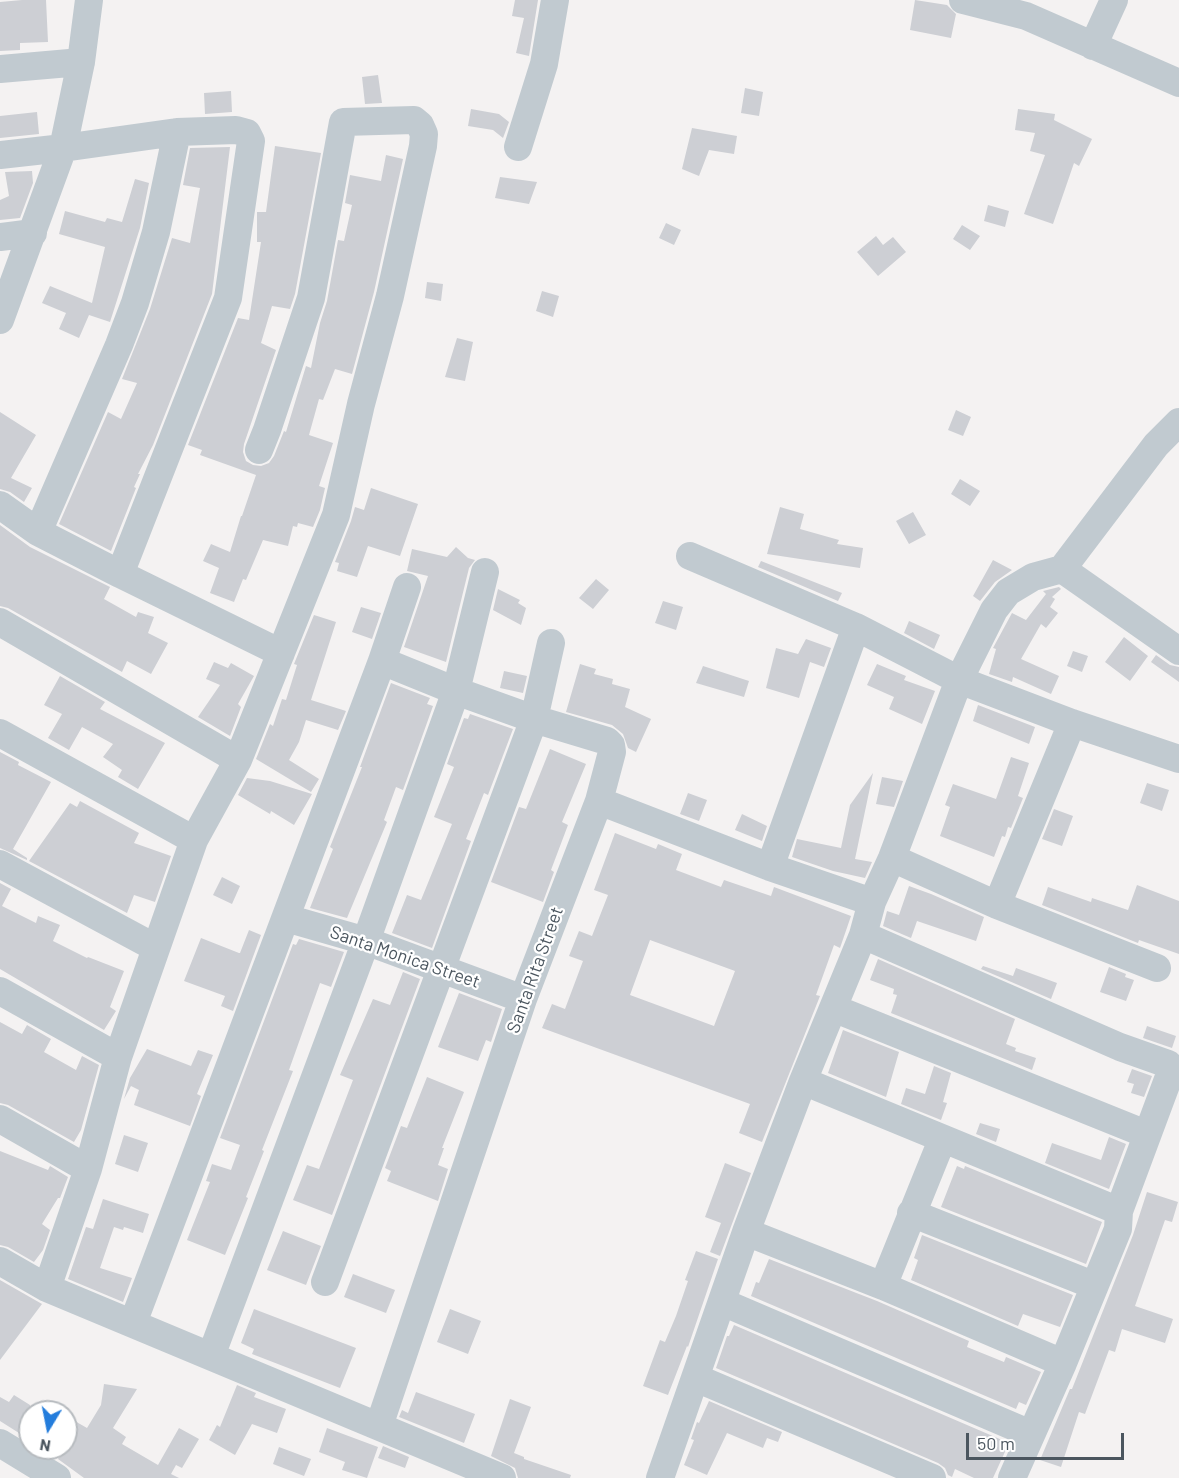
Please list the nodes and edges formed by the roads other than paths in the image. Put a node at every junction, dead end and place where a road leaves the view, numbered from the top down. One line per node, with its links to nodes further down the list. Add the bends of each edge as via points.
1 (89, 0): 6 (street)
2 (555, 0): 10 (street, via 544,64)
3 (963, 0): 5 (street, via 1026,16)
4 (1114, 0): 5 (street)
5 (1093, 46): 8 (street)
6 (81, 62): 7 (street); 11 (street)
7 (0, 69)
8 (1179, 83)
9 (177, 132): 11 (street); 19 (street, via 156,232 135,303); 23 (street, via 236,130 247,133 252,141 228,298)
10 (518, 147)
11 (63, 148): 12 (street); 13 (street)
12 (0, 155)
13 (33, 233): 14 (street); 15 (street)
14 (0, 237)
15 (0, 320)
16 (1179, 422): 21 (street, via 1156,445)
17 (259, 450): 29 (street, via 311,298 343,122 414,120 424,134 423,146 336,515)
18 (0, 505): 19 (street)
19 (38, 531): 23 (street)
20 (690, 556): 26 (street)
21 (1062, 569): 28 (street); 31 (street, via 1033,577 1008,592 994,610)
22 (485, 572): 32 (street)
23 (120, 574): 29 (street)
24 (407, 587): 30 (street)
25 (0, 622): 37 (street)
26 (856, 627): 31 (street); 42 (street)
27 (551, 643): 33 (street)
28 (1179, 651)
29 (281, 653): 37 (street)
30 (382, 661): 32 (street, Santa Rita Street); 45 (street)
31 (959, 680): 34 (street); 40 (street)
32 (456, 691): 33 (street, Santa Rita Street); 47 (street)
33 (534, 719): 38 (street, Santa Rita Street, via 612,745); 50 (street)
34 (1072, 723): 36 (street); 44 (street)
35 (0, 733): 39 (street)
36 (1179, 759)
37 (238, 760): 39 (street)
38 (598, 801): 42 (street); 52 (street, Santa Rita Street)
39 (194, 840): 48 (street)
40 (892, 858): 43 (street); 44 (street)
41 (0, 864): 48 (street)
42 (770, 867): 43 (street)
43 (872, 902): 46 (street)
44 (998, 905): 49 (street)
45 (286, 918): 47 (street, Santa Monica Street); 69 (street)
46 (863, 935): 53 (street); 57 (street, via 1120,1047 1168,1064 1170,1074)
47 (366, 941): 50 (street, Santa Monica Street); 70 (street)
48 (156, 948): 54 (street)
49 (1158, 968)
50 (442, 969): 52 (street, Santa Monica Street); 64 (street)
51 (0, 991): 54 (street)
52 (523, 999): 73 (street, Santa Rita Street)
53 (833, 1008): 55 (street); 57 (street)
54 (118, 1056): 59 (street)
55 (803, 1081): 58 (street); 62 (street)
56 (0, 1119): 59 (street)
57 (1146, 1134): 60 (street)
58 (942, 1140): 60 (street); 61 (street)
59 (88, 1169): 67 (street)
60 (1119, 1211): 66 (street, via 1118,1229)
61 (911, 1213): 65 (street); 66 (street)
62 (746, 1232): 65 (street); 68 (street)
63 (0, 1261): 67 (street)
64 (325, 1282)
65 (883, 1286): 71 (street)
66 (1093, 1286): 71 (street)
67 (47, 1288): 69 (street)
68 (722, 1302): 72 (street); 74 (street)
69 (132, 1323): 70 (street)
70 (212, 1356): 73 (street)
71 (1063, 1363): 74 (street)
72 (696, 1378): 78 (street); 79 (street)
73 (379, 1426): 77 (street)
74 (1031, 1434): 80 (street)
75 (0, 1443): 76 (street)
76 (57, 1478)
77 (502, 1478)
78 (660, 1478)
79 (932, 1478)
80 (1012, 1478)

